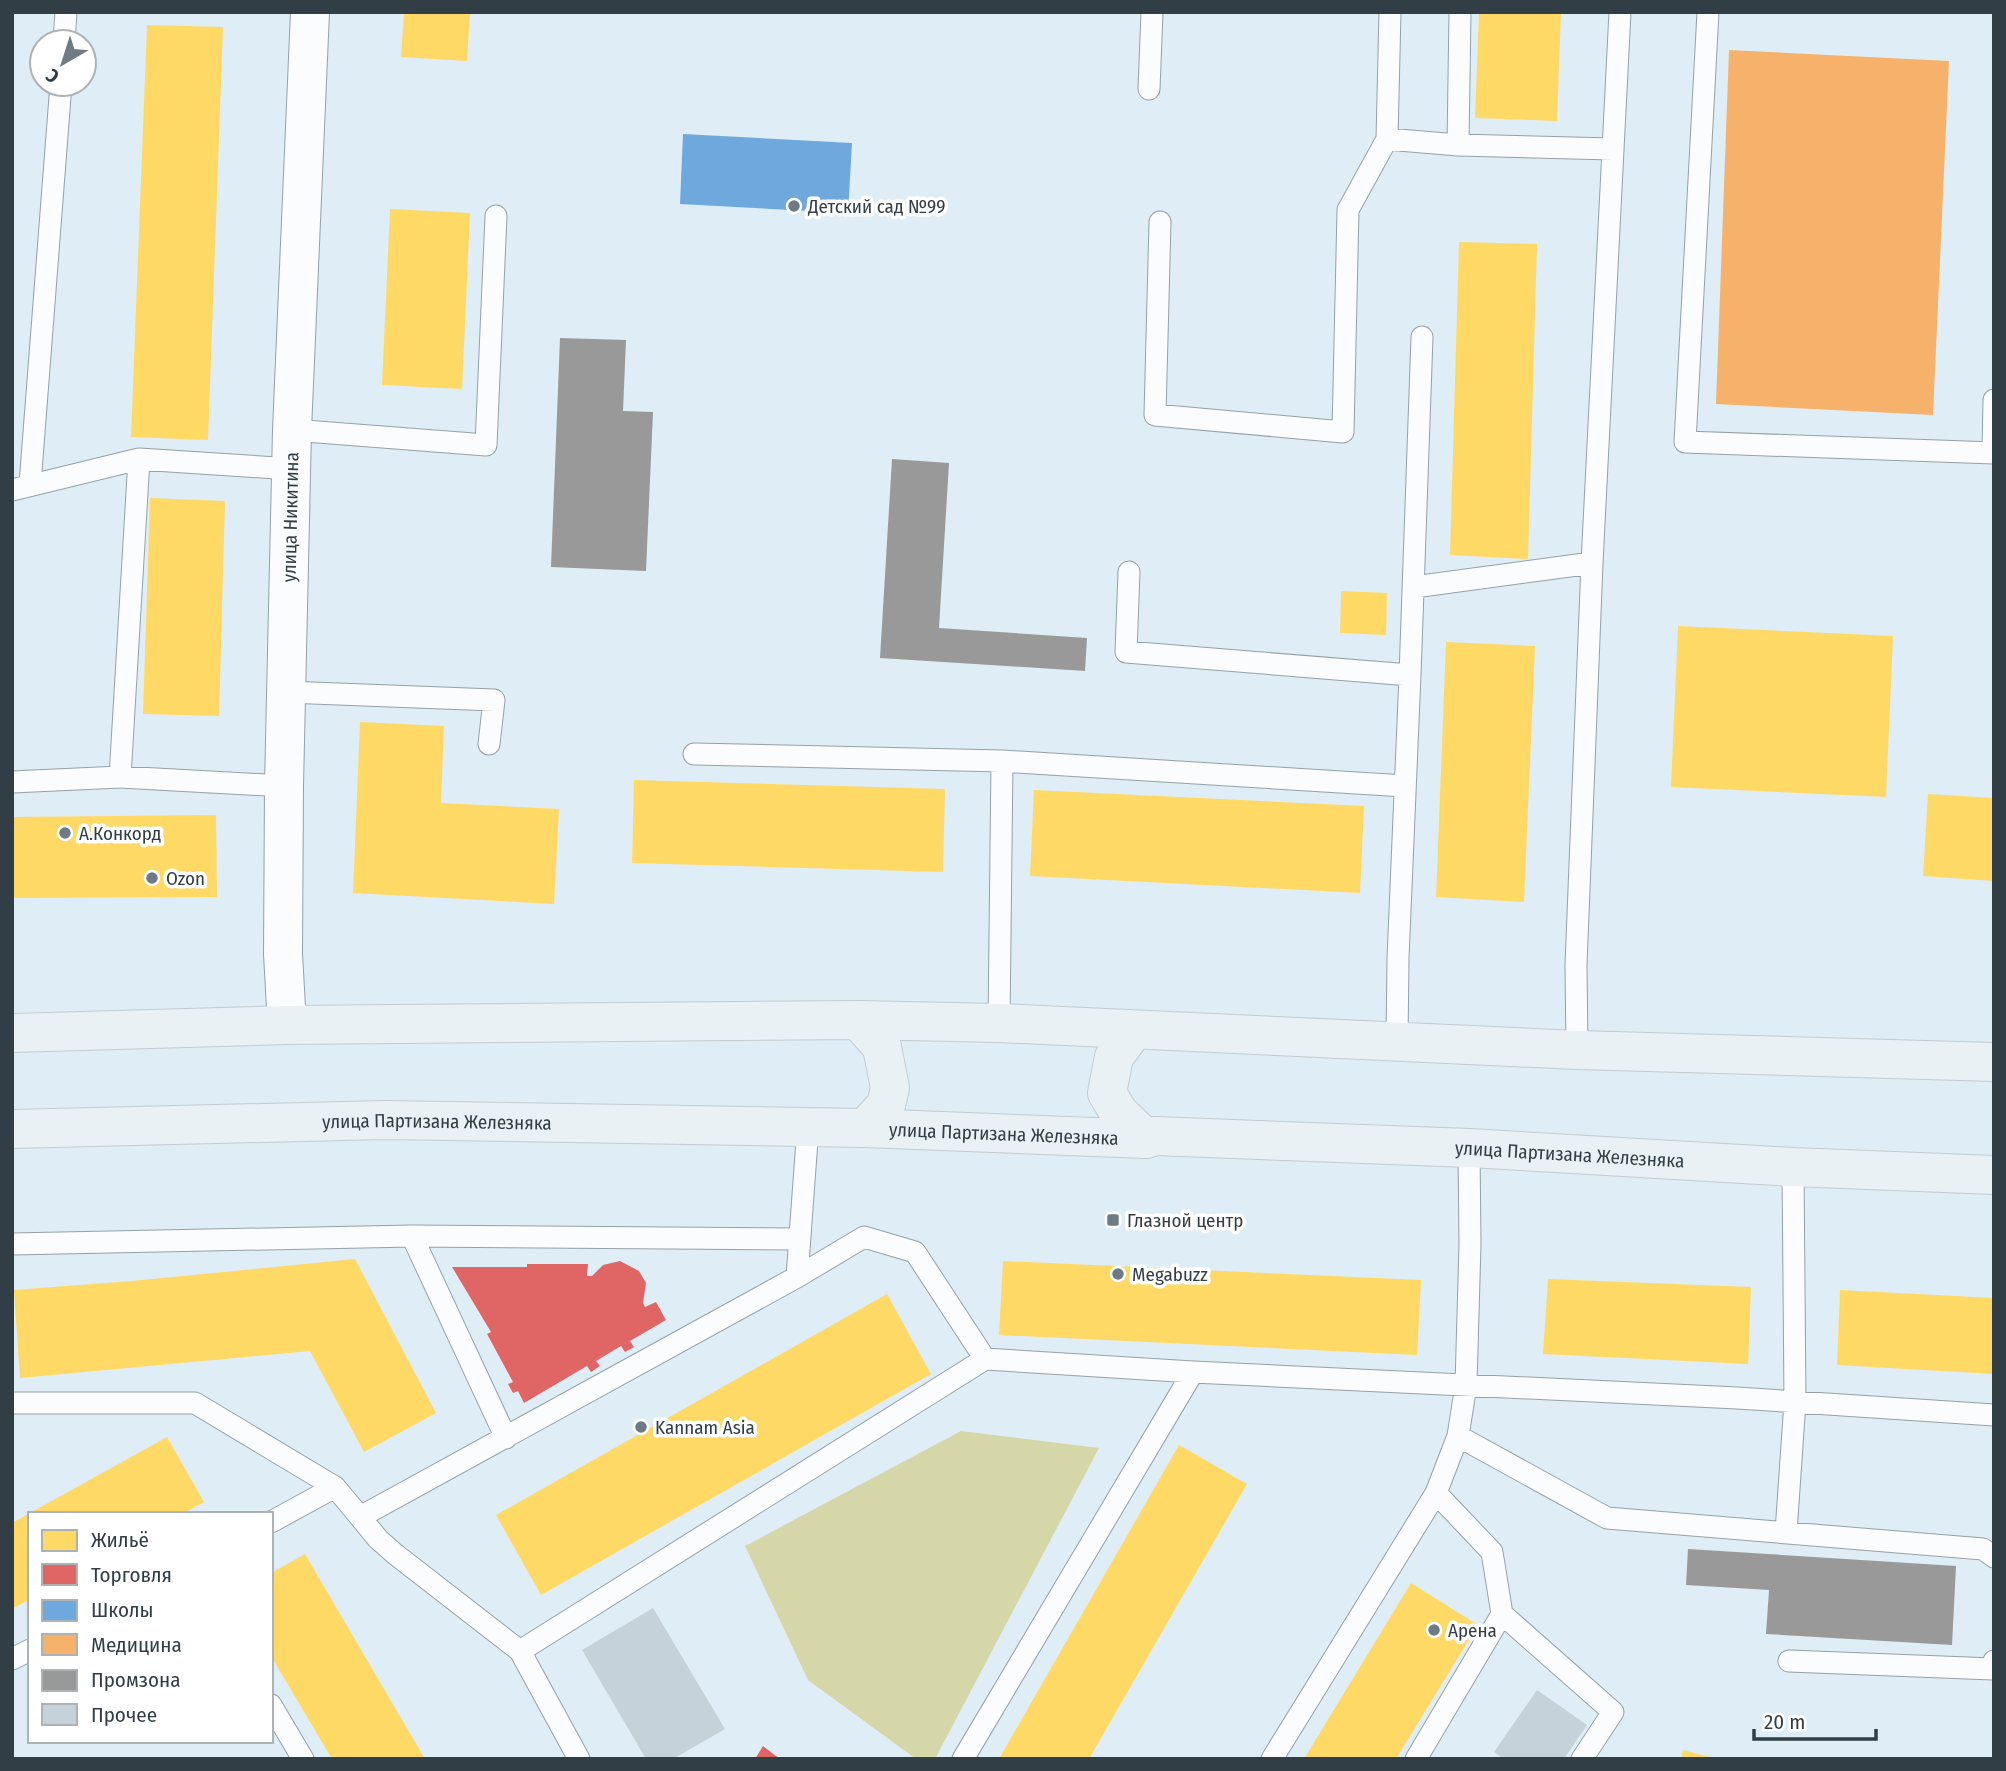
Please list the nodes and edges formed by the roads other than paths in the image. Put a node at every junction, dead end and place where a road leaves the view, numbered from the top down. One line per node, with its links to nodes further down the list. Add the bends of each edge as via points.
1 (310, 12): 16 (street, улица Никитина)
2 (1152, 12): 7 (lane)
3 (1390, 12): 9 (lane)
4 (1460, 12): 10 (lane)
5 (1620, 12): 11 (lane)
6 (1708, 12): 17 (lane, via 1685,442)
7 (1149, 89)
8 (60, 98): 20 (lane)
9 (1387, 139): 10 (lane); 13 (lane, via 1348,210 1343,432 1155,415)
10 (1458, 145): 11 (lane)
11 (1613, 149): 21 (lane)
12 (496, 216): 16 (lane, via 486,445)
13 (1160, 222)
14 (1422, 337): 23 (lane)
15 (1994, 400): 17 (lane)
16 (292, 430): 19 (street, улица Никитина)
17 (1993, 453)
18 (139, 459): 19 (lane); 20 (lane); 29 (lane)
19 (292, 469): 25 (street, улица Никитина)
20 (21, 487)
21 (1592, 562): 23 (lane); 39 (lane, via 1576,965)
22 (1129, 572): 24 (lane, via 1126,652)
23 (1414, 587): 24 (lane)
24 (1410, 675): 32 (lane)
25 (286, 692): 26 (lane, via 494,700); 31 (street, улица Никитина)
26 (489, 744)
27 (694, 754): 28 (lane)
28 (1002, 761): 32 (lane); 34 (lane)
29 (120, 777): 30 (lane); 31 (lane)
30 (12, 782)
31 (284, 786): 35 (street, улица Никитина)
32 (1405, 786): 38 (lane)
33 (858, 1020): 34 (main road); 35 (main road); 42 (main road, via 882,1046 890,1088 886,1105)
34 (999, 1023): 36 (main road)
35 (287, 1025): 37 (main road)
36 (1134, 1030): 38 (main road); 44 (main road, via 1114,1057 1107,1093 1119,1113)
37 (12, 1032)
38 (1397, 1043): 39 (main road)
39 (1577, 1051): 40 (main road)
40 (1994, 1062)
41 (808, 1127): 42 (main road, улица Партизана Железняка); 43 (main road, улица Партизана Железняка, via 384,1120); 49 (lane)
42 (865, 1128): 44 (main road, улица Партизана Железняка)
43 (12, 1129)
44 (1146, 1139): 45 (main road, улица Партизана Железняка)
45 (1469, 1148): 46 (main road, улица Партизана Железняка); 54 (lane)
46 (1793, 1167): 47 (main road, улица Партизана Железняка); 55 (lane)
47 (1994, 1175)
48 (412, 1236): 49 (lane); 50 (lane); 59 (lane)
49 (799, 1239): 51 (lane)
50 (12, 1244)
51 (797, 1277): 52 (lane, via 864,1237 915,1252); 59 (lane)
52 (985, 1359): 53 (lane); 68 (lane)
53 (1193, 1372): 54 (lane); 75 (lane)
54 (1466, 1385): 55 (lane); 58 (lane)
55 (1795, 1402): 57 (lane); 64 (lane)
56 (12, 1403): 60 (lane, via 195,1403)
57 (1994, 1415)
58 (1458, 1436): 61 (lane); 64 (lane, via 1606,1518)
59 (506, 1438): 62 (lane)
60 (335, 1487): 62 (lane); 63 (lane)
61 (1436, 1493): 66 (lane, via 1492,1552); 76 (lane)
62 (360, 1517): 68 (lane, via 395,1554)
63 (273, 1521)
64 (1786, 1532): 65 (lane, via 1983,1549)
65 (1994, 1557)
66 (1502, 1614): 77 (lane); 78 (lane, via 1613,1712)
67 (28, 1651): 69 (lane)
68 (520, 1651): 74 (lane)
69 (12, 1659)
70 (1789, 1661): 71 (lane, via 1993,1669)
71 (1994, 1661)
72 (273, 1708): 73 (lane)
73 (303, 1759)
74 (579, 1759)
75 (963, 1759)
76 (1272, 1759)
77 (1416, 1759)
78 (1582, 1759)

